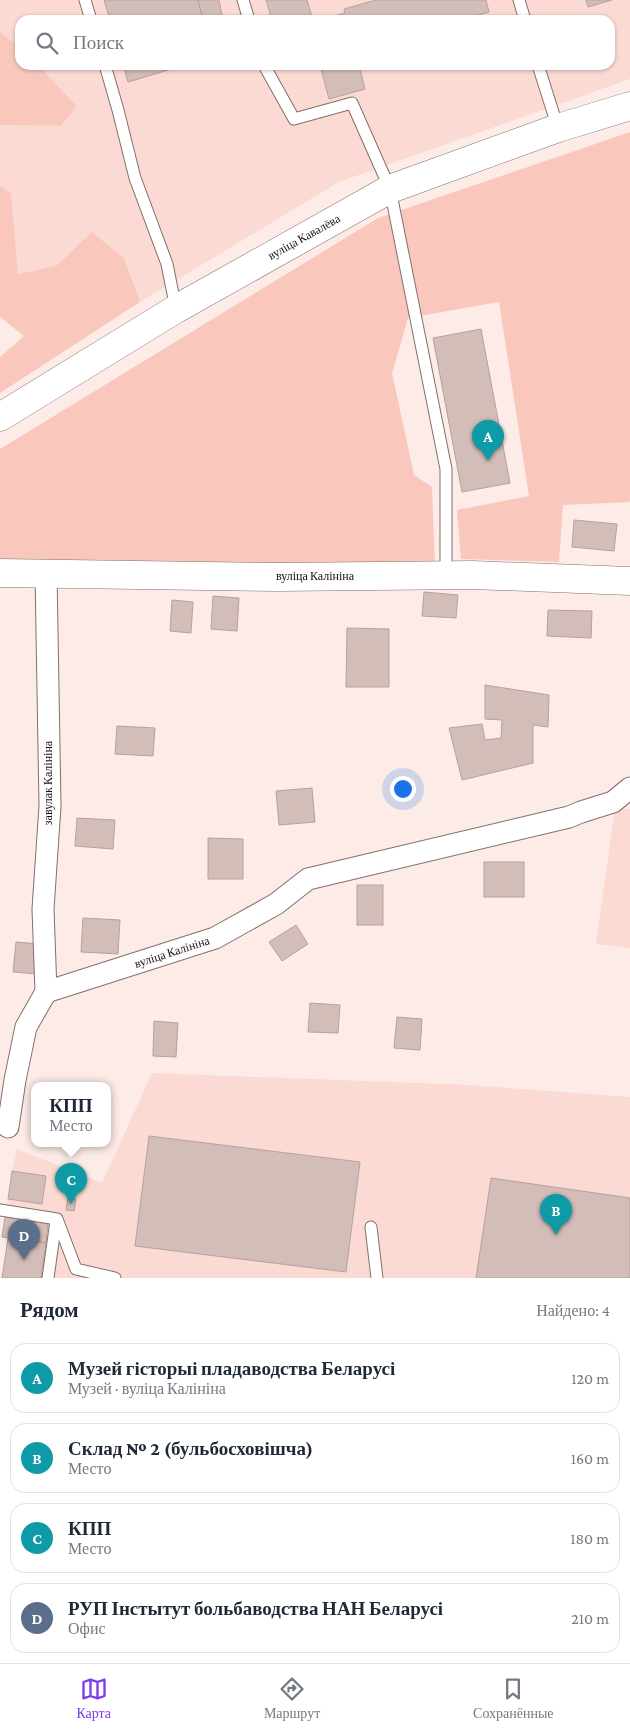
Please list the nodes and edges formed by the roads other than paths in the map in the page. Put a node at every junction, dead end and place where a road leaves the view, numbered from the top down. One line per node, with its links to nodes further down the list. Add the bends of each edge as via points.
1 (85, 0): 4 (lane)
2 (243, 0): 5 (lane)
3 (519, 0): 6 (lane)
4 (90, 15)
5 (248, 15)
6 (524, 15)
7 (106, 70): 13 (lane, via 135,178 167,264)
8 (267, 70): 12 (lane, via 294,119 352,104)
9 (540, 70): 11 (lane)
10 (630, 106): 11 (street, вуліца Кавалёва)
11 (558, 128): 12 (street, вуліца Кавалёва)
12 (390, 189): 13 (street, вуліца Кавалёва); 17 (lane, via 446,469)
13 (176, 309): 14 (street, вуліца Кавалёва)
14 (0, 417)
15 (0, 573): 16 (street, вуліца Калініна)
16 (46, 573): 17 (street, вуліца Калініна, via 278,577); 20 (street, завулак Калініна, via 50,806 43,909)
17 (446, 575): 18 (street, вуліца Калініна)
18 (630, 581)
19 (630, 788): 20 (street, вуліца Калініна, via 613,802 569,817 308,879 276,904 215,938)
20 (46, 992): 21 (street, via 26,1027)
21 (8, 1127)
22 (0, 1210): 23 (lane)
23 (56, 1220): 25 (lane); 26 (lane, via 76,1269)
24 (371, 1227): 27 (lane)
25 (48, 1278)
26 (115, 1278)
27 (378, 1278)

